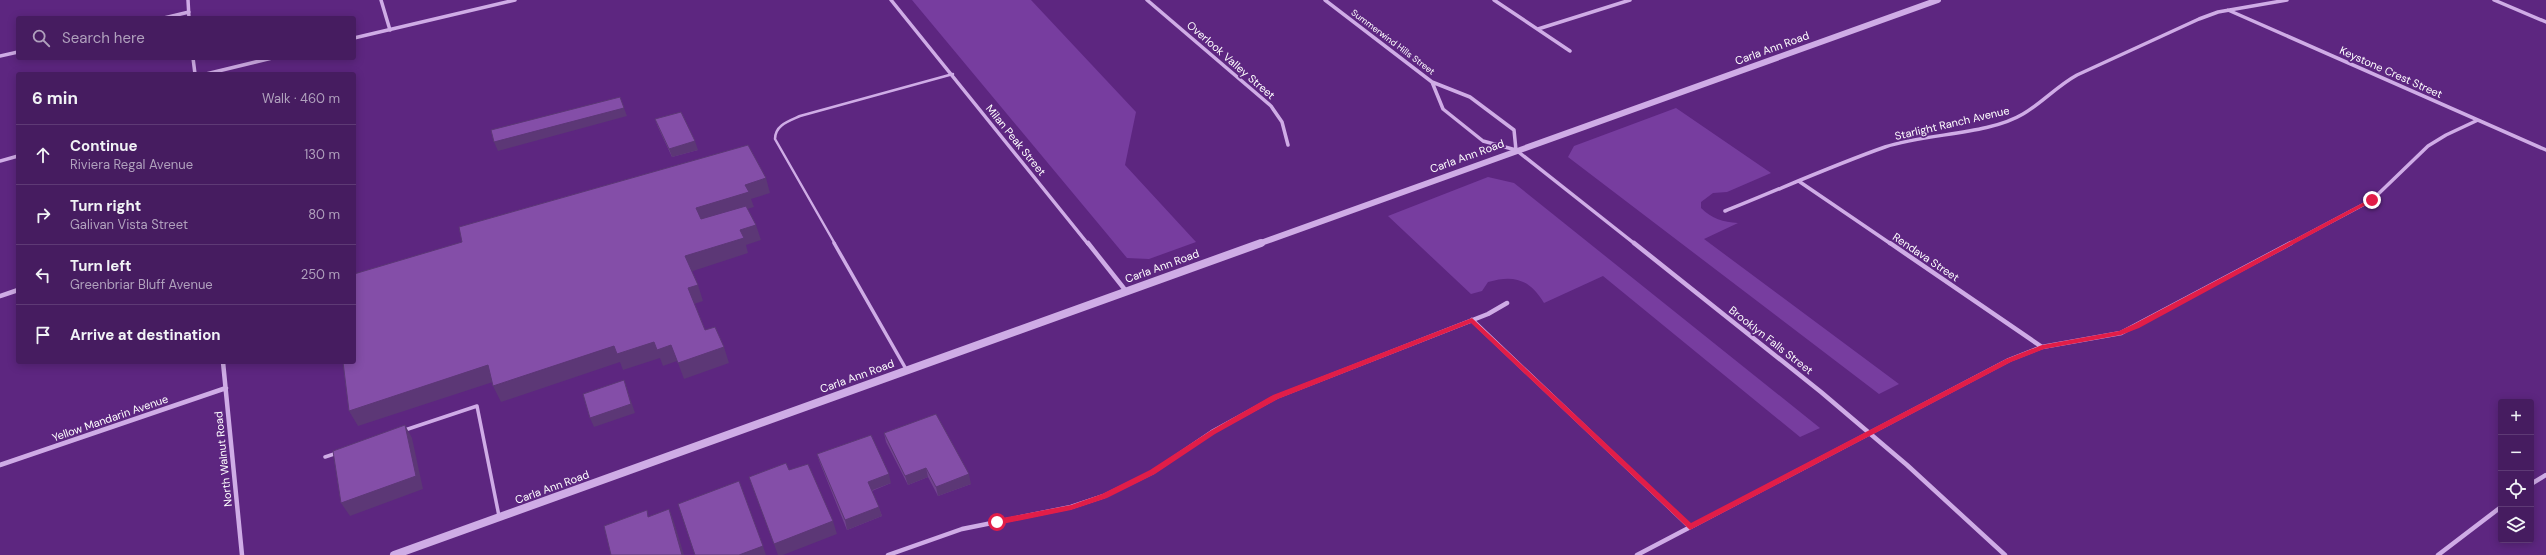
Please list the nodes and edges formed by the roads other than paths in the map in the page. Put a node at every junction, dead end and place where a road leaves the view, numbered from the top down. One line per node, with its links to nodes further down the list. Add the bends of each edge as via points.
1 (188, 0): 13 (street)
2 (381, 0): 18 (street)
3 (515, 0): 18 (street)
4 (891, 0): 27 (street, Milan Peak Street)
5 (1147, 0): 30 (street, Overlook Valley Street, via 1271,106 1282,122)
6 (1325, 0): 28 (street, Summerwind Hills Street)
7 (1494, 0): 17 (street)
8 (1630, 0): 17 (street)
9 (1938, 0): 31 (street, Carla Ann Road)
10 (2287, 0): 12 (street, Starlight Ranch Avenue)
11 (2494, 0): 16 (street)
12 (2228, 10): 29 (street, Keystone Crest Street); 35 (street, Starlight Ranch Avenue, via 2199,20 2077,75 2059,85 2024,114 2008,121 1967,131 1932,135 1886,147)
13 (189, 12): 14 (street); 15 (street)
14 (172, 16)
15 (189, 16)
16 (2546, 22)
17 (1538, 29): 20 (street)
18 (390, 30): 19 (street)
19 (356, 38)
20 (1570, 51)
21 (16, 52): 22 (street)
22 (0, 56)
23 (193, 60): 25 (street)
24 (264, 60): 26 (street)
25 (195, 72)
26 (214, 72)
27 (953, 74): 38 (street, Milan Peak Street); 44 (lane, via 800,116 782,124 775,133 775,139)
28 (1432, 82): 31 (street, Summerwind Hills Street, via 1443,109 1483,141); 31 (street, Summerwind Hills Street, via 1470,97 1514,130)
29 (2478, 120): 32 (street, Keystone Crest Street); 42 (street, via 2444,135 2427,147 2388,190 2372,200 2137,326 2121,333)
30 (1288, 145)
31 (1516, 150): 38 (street, Carla Ann Road); 47 (street, Brooklyn Falls Street)
32 (2546, 150)
33 (16, 157): 34 (street)
34 (0, 161)
35 (1800, 182): 36 (street, Starlight Ranch Avenue); 42 (street, Rendava Street)
36 (1725, 211)
37 (16, 291): 39 (street)
38 (1126, 291): 44 (street, Carla Ann Road)
39 (0, 296)
40 (1508, 303): 41 (street)
41 (1472, 320): 55 (street); 58 (street, via 1276,397 1218,429 1153,472 1104,496 1071,508 962,529)
42 (2042, 347): 47 (street, via 2009,360)
43 (223, 364): 45 (street, North Walnut Road)
44 (906, 370): 54 (street, Carla Ann Road)
45 (226, 388): 50 (street, Yellow Mandarin Avenue); 56 (street, North Walnut Road)
46 (398, 432): 54 (lane, via 477,406)
47 (1870, 432): 55 (street); 60 (street, Brooklyn Falls Street)
48 (340, 452): 49 (lane)
49 (325, 457)
50 (0, 465)
51 (2546, 475): 52 (street)
52 (2534, 482)
53 (2498, 509): 61 (street)
54 (499, 518): 57 (street, Carla Ann Road)
55 (1690, 527): 59 (street)
56 (242, 555)
57 (394, 555)
58 (888, 555)
59 (1636, 555)
60 (2005, 555)
61 (2438, 555)

